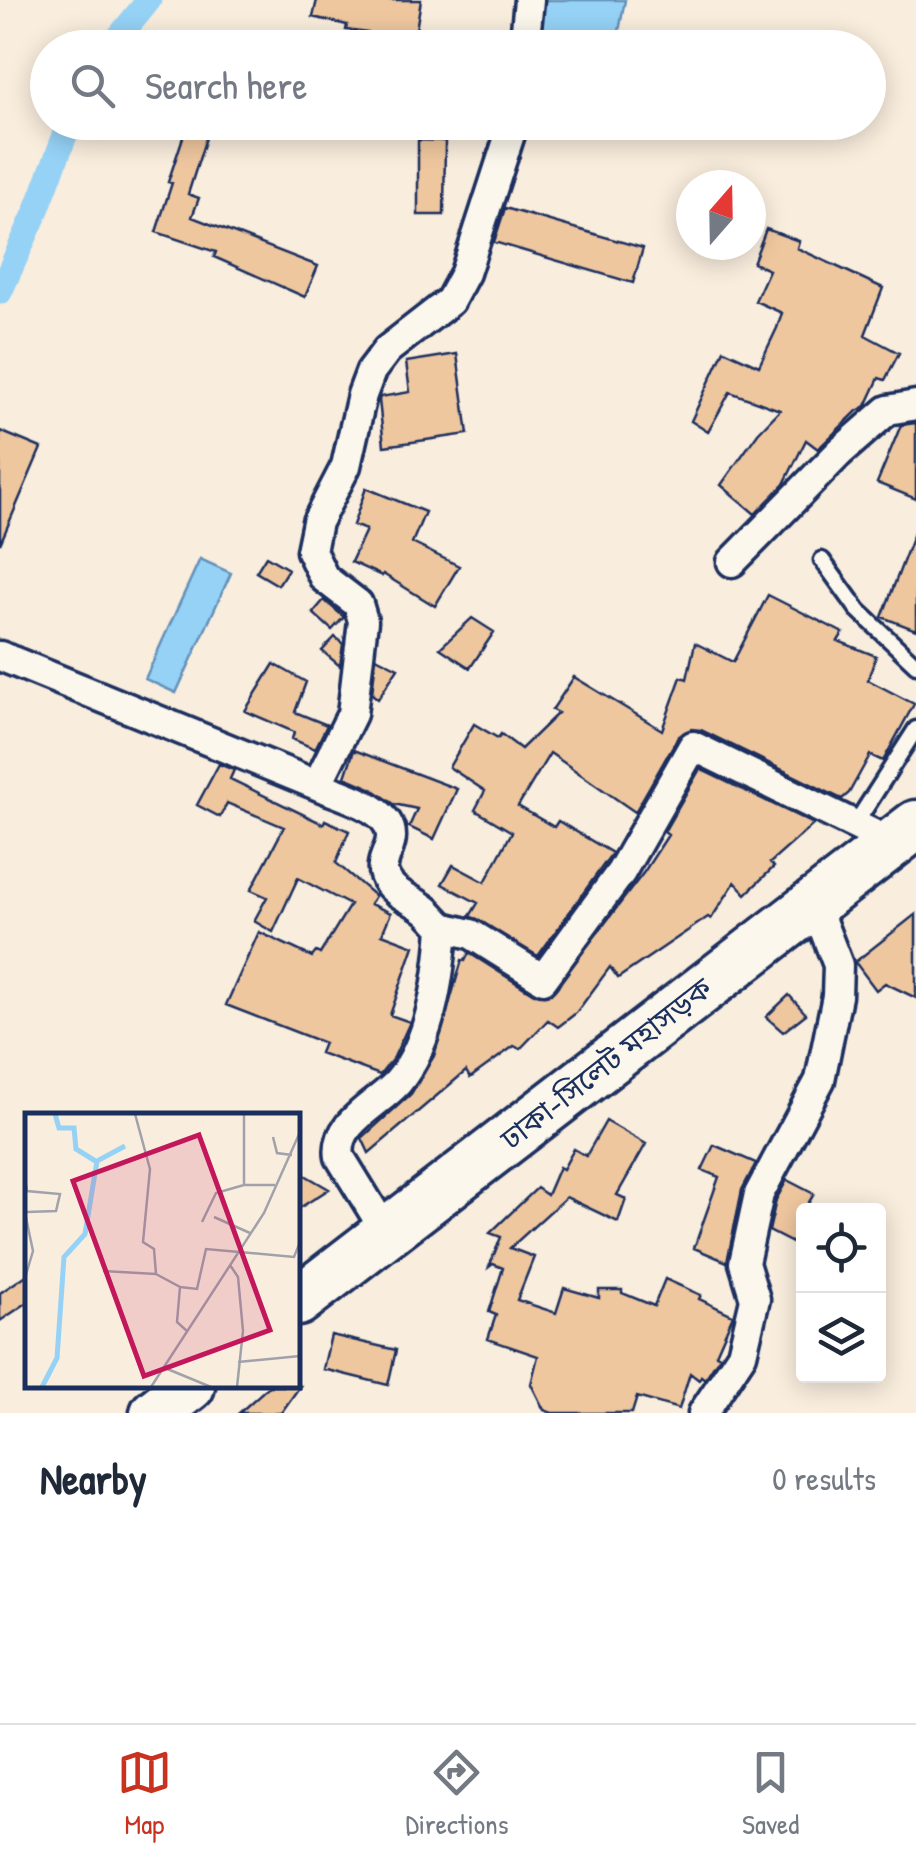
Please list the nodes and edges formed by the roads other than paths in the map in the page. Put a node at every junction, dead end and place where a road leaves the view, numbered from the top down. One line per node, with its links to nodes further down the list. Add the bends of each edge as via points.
1 (529, 0): 2 (street)
2 (526, 30)
3 (508, 140): 10 (street, via 465,273 450,302 370,371 346,466 317,522 311,551 324,578 358,604 363,622 352,714)
4 (916, 405): 6 (street, via 888,410)
5 (822, 560): 8 (lane, via 858,610)
6 (732, 562)
7 (0, 656): 10 (street)
8 (916, 666)
9 (916, 729): 11 (lane)
10 (317, 786): 13 (street, via 387,820 392,837 384,878)
11 (894, 837): 12 (highway, ঢাকা-সিলেট মহাসড়ক); 13 (street, via 692,746 621,872 543,979 471,934)
12 (814, 904): 14 (highway, ঢাকা-সিলেট মহাসড়ক); 16 (street, via 838,965 820,1080 759,1194 744,1263 754,1299 742,1354)
13 (443, 928): 14 (street, via 439,982 412,1064 338,1142)
14 (386, 1232): 15 (highway, ঢাকা-সিলেট মহাসড়ক)
15 (300, 1299)
16 (702, 1413)

